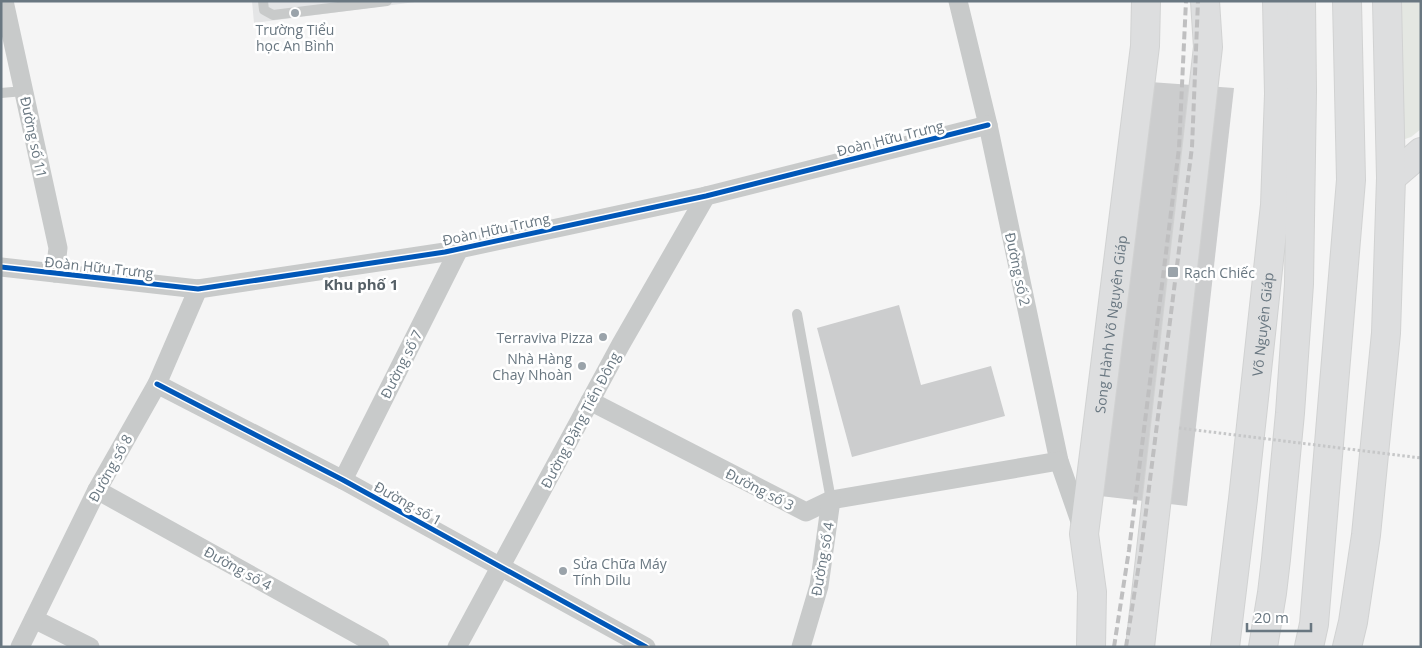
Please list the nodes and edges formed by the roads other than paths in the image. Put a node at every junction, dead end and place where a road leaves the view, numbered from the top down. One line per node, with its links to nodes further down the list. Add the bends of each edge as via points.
1 (4, 1): 11 (street, Đường số 11)
2 (263, 1): 3 (lane, via 264,10 273,15)
3 (386, 1)
4 (958, 1): 13 (street, Đường số 2)
5 (1146, 1): 29 (main road, Song Hành Võ Nguyên Giáp, via 1144,56)
6 (1205, 1): 42 (main road, via 1208,47)
7 (1277, 1): 27 (main road, Võ Nguyên Giáp, via 1279,94 1275,205)
8 (1301, 1): 30 (main road, via 1299,284)
9 (1347, 1): 34 (main road, via 1351,180)
10 (1387, 1): 15 (main road)
11 (24, 91): 12 (lane); 19 (street, Đường số 11, via 58,248)
12 (1, 93)
13 (988, 125): 16 (street, Đoàn Hữu Trưng); 24 (street, Đường số 2)
14 (1421, 152): 15 (main road)
15 (1391, 178): 46 (main road, via 1386,333 1366,535)
16 (706, 196): 17 (street, Đoàn Hữu Trưng); 23 (street, Đường Đặng Tiến Đông)
17 (459, 249): 20 (street, Đoàn Hữu Trưng); 25 (street, Đường số 7)
18 (1, 267): 19 (street, Đoàn Hữu Trưng)
19 (55, 273): 20 (street, Đoàn Hữu Trưng)
20 (198, 289): 22 (street, Đường số 8)
21 (797, 314): 28 (lane)
22 (157, 384): 25 (street, Đường số 1); 26 (street, Đường số 8)
23 (590, 402): 28 (street, Đường số 3, via 806,512); 31 (street, Đường Đặng Tiến Đông)
24 (1058, 461): 28 (street, Đường số 3); 29 (street, Đường số 2)
25 (343, 480): 31 (street, Đường số 1)
26 (96, 490): 33 (street, Đường số 8); 37 (street, Đường số 4)
27 (1244, 499): 30 (main road); 43 (main road, Võ Nguyên Giáp)
28 (832, 500): 40 (street, Đường số 4, via 819,586)
29 (1084, 534): 41 (main road, Song Hành Võ Nguyên Giáp, via 1092,592)
30 (1276, 559): 32 (main road)
31 (500, 567): 38 (street, Đường Đặng Tiến Đông); 39 (street, Đường số 1)
32 (1272, 593): 44 (main road, via 1255,610); 45 (main road)
33 (34, 619): 35 (street, Đường số 8); 36 (street)
34 (1314, 639)
35 (20, 647)
36 (90, 647)
37 (380, 647)
38 (457, 647)
39 (646, 647)
40 (801, 647)
41 (1091, 647)
42 (1140, 647)
43 (1225, 647)
44 (1238, 647)
45 (1263, 647)
46 (1347, 647)

